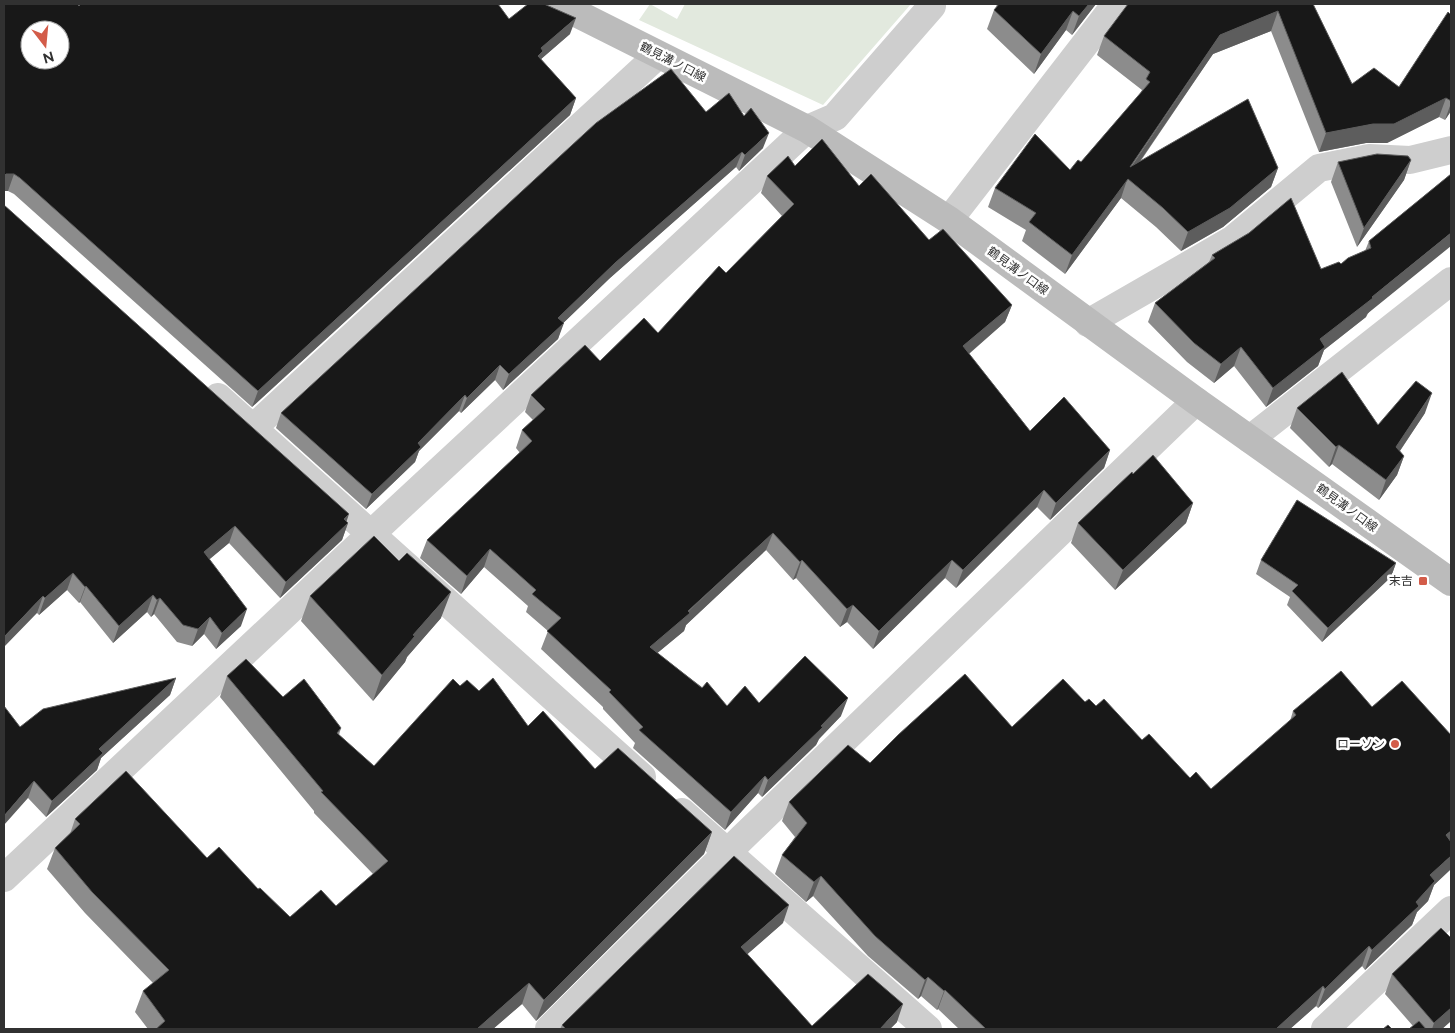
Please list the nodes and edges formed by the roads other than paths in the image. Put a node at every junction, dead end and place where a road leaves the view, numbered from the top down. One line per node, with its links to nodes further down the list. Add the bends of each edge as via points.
1 (558, 4): 4 (main road, 鶴見溝ノ口線)
2 (1116, 4): 7 (street)
3 (932, 6): 5 (street, via 835,117)
4 (658, 55): 5 (main road, 鶴見溝ノ口線); 12 (street)
5 (807, 130): 7 (main road, 鶴見溝ノ口線); 14 (street)
6 (1451, 150): 9 (street, via 1410,160 1369,158 1319,168 1232,240)
7 (949, 220): 9 (main road, 鶴見溝ノ口線)
8 (1451, 281): 13 (street)
9 (1088, 323): 11 (main road, 鶴見溝ノ口線)
10 (203, 384): 12 (street)
11 (1196, 401): 13 (main road, 鶴見溝ノ口線); 16 (street)
12 (253, 428): 14 (street)
13 (1250, 439): 15 (main road, 鶴見溝ノ口線)
14 (372, 533): 16 (street); 17 (street)
15 (1451, 582)
16 (727, 853): 19 (street); 20 (street)
17 (4, 878)
18 (1451, 910): 21 (street)
19 (549, 1029)
20 (928, 1029)
21 (1325, 1029)

